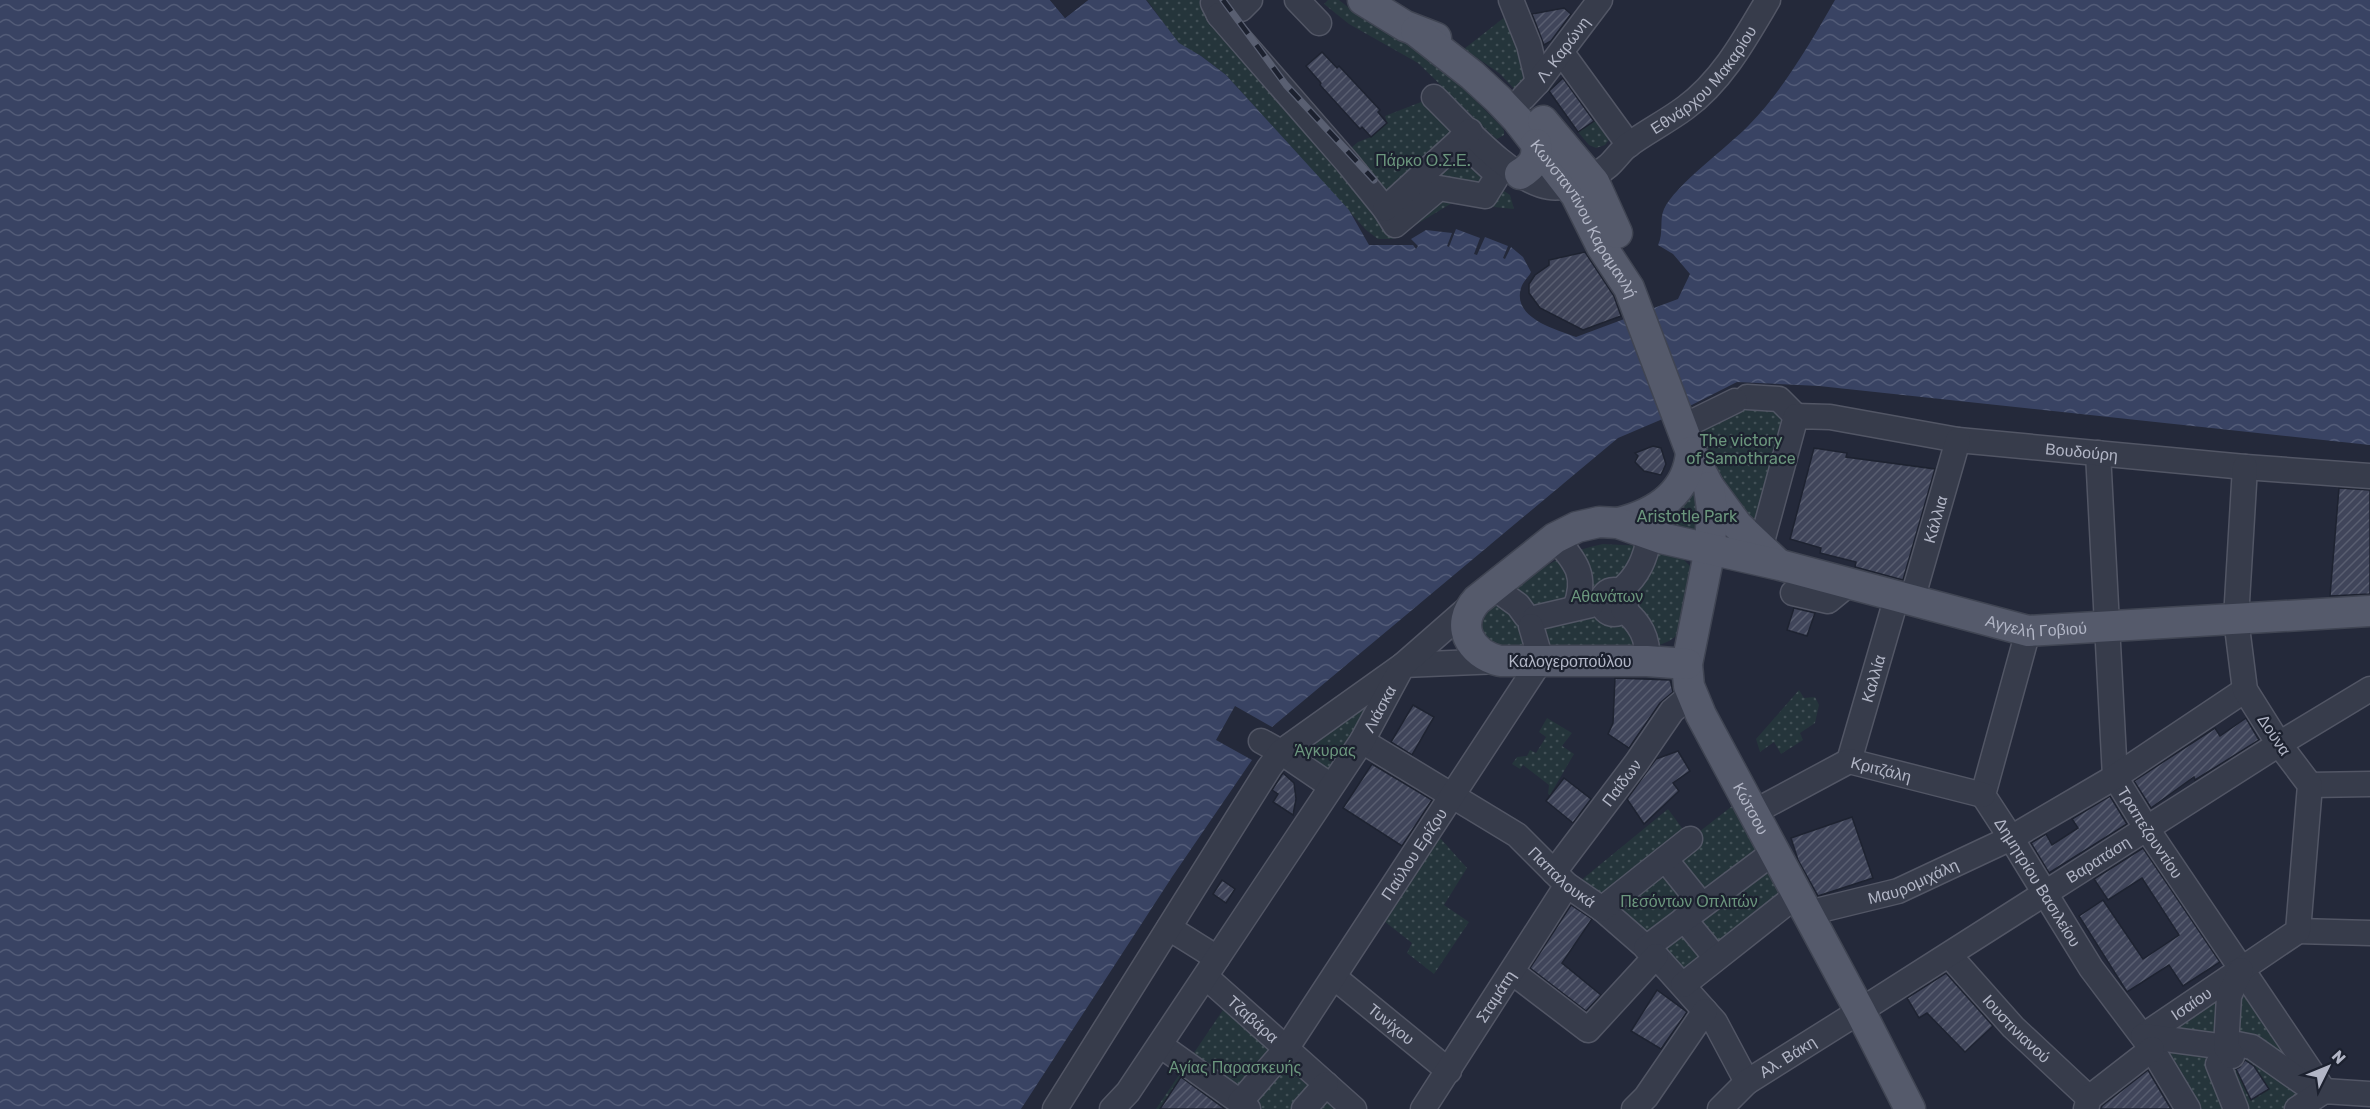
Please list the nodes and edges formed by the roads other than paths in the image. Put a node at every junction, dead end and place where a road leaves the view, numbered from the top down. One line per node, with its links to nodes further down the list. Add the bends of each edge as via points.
1 (1250, 0): 7 (street, via 1241,9)
2 (1297, 0): 8 (street)
3 (1363, 0): 9 (main road, Κωνσταντίνου Καραμανλή)
4 (1511, 0): 11 (street, via 1529,45)
5 (1600, 0): 10 (street, Λ. Καρώνη)
6 (1768, 0): 15 (street, Εθνάρχου Μακαρίου, via 1740,47 1701,94)
7 (1215, 7): 18 (street)
8 (1319, 22)
9 (1416, 31): 11 (main road, Κωνσταντίνου Καραμανλή, via 1447,41); 14 (main road, Κωνσταντίνου Καραμανλή, via 1484,86)
10 (1562, 53): 11 (street, Λ. Καρώνη); 15 (street)
11 (1531, 90): 17 (main road, Κωνσταντίνου Καραμανλή)
12 (1434, 97): 13 (street)
13 (1465, 136): 16 (street); 18 (street); 18 (street, via 1498,176 1485,196 1439,188 1395,225)
14 (1536, 144): 16 (main road, via 1536,159); 17 (main road, Κωνσταντίνου Καραμανλή)
15 (1627, 146): 17 (street, Εθνάρχου Μακαρίου, via 1606,167)
16 (1520, 174): 17 (street, via 1550,188)
17 (1580, 176): 21 (main road, Κωνσταντίνου Καραμανλή, via 1586,212 1602,247 1630,291)
18 (1384, 209)
19 (1796, 416): 20 (street, Βουδούρη, via 1830,417); 21 (street, via 1779,399 1741,399); 29 (street)
20 (1959, 440): 22 (street, Βουδούρη); 33 (street, Κάλλια)
21 (1690, 452): 25 (main road, via 1681,486 1656,508); 28 (main road, Κώτσου, via 1712,509); 29 (main road, via 1737,525)
22 (2098, 453): 23 (street, Βουδούρη); 39 (street, Τραπεζουντίου)
23 (2245, 467): 24 (street, Βουδούρη); 37 (street, Δούνα)
24 (2370, 476)
25 (1618, 522): 26 (main road, Λιάσκα); 27 (main road, Λιάσκα, via 1577,527)
26 (1650, 535): 28 (main road, Λιάσκα); 34 (street, via 1641,568)
27 (1555, 538): 32 (main road, Λιάσκα); 35 (street, via 1578,567 1581,581 1580,595)
28 (1710, 549): 29 (main road, Αγγελή Γοβιού); 44 (main road, Κώτσου)
29 (1770, 557): 30 (main road, Αγγελή Γοβιού)
30 (1850, 583): 31 (street, via 1828,601); 33 (main road, Αγγελή Γοβιού)
31 (1793, 593)
32 (1485, 594): 38 (street, via 1518,605); 42 (main road, Καλογεροπούλου, via 1467,615 1468,638 1478,652); 45 (street, Λιάσκα)
33 (1904, 598): 40 (main road, Αγγελή Γοβιού); 52 (street, Καλλία)
34 (1615, 601): 35 (street); 43 (street, via 1644,633)
35 (1568, 610): 38 (street)
36 (2370, 611): 37 (main road, Αγγελή Γοβιού)
37 (2236, 619): 39 (main road, Αγγελή Γοβιού); 47 (street, Δούνα)
38 (1531, 620): 41 (street)
39 (2107, 626): 40 (main road, Αγγελή Γοβιού); 53 (street, Τραπεζουντίου)
40 (2028, 631): 57 (street)
41 (1541, 660): 42 (main road, Καλογεροπούλου); 43 (main road, Καλογεροπούλου); 58 (street, Παύλου Ερίζου)
42 (1500, 661): 45 (street)
43 (1647, 661): 44 (main road, Καλογεροπούλου)
44 (1687, 664): 48 (main road, Κώτσου)
45 (1403, 665): 49 (street, Λιάσκα); 51 (street)
46 (2370, 689): 50 (street, Βαρατάση)
47 (2244, 690): 50 (street, Δούνα); 53 (street, Μαυρομιχάλη)
48 (1692, 694): 59 (main road, Κώτσου); 65 (street, Παίδων, via 1671,711)
49 (1362, 741): 56 (street, Λιάσκα); 58 (street, Παπαλουκά)
50 (2279, 744): 55 (street, Δούνα); 60 (street, Βαρατάση)
51 (1270, 754): 56 (street); 70 (street)
52 (1849, 761): 57 (street, Κριτζάλη); 59 (street, Κριτζάλη)
53 (2115, 777): 60 (street, Τραπεζουντίου); 61 (street, Μαυρομιχάλη)
54 (2370, 784): 55 (street)
55 (2310, 785): 71 (street)
56 (1331, 786): 76 (street, Λιάσκα)
57 (1983, 795): 61 (street, Δημητρίου Βασιλείου)
58 (1452, 797): 65 (street, Παπαλουκά, via 1517,835); 79 (street, Παύλου Ερίζου)
59 (1754, 812): 63 (main road, Κώτσου)
60 (2147, 829): 66 (street, Βαρατάση); 77 (street, Τραπεζουντίου)
61 (2011, 838): 66 (street, Δημητρίου Βασιλείου); 67 (street, Μαυρομιχάλη, via 1898,891)
62 (1690, 839): 64 (street)
63 (1775, 851): 67 (main road, Κώτσου); 69 (street)
64 (1665, 859): 68 (street); 69 (street)
65 (1561, 879): 68 (street, Παπαλουκά); 78 (street, Σταμάτη)
66 (2045, 893): 74 (street, Βαρατάση); 83 (street, Δημητρίου Βασιλείου, via 2091,969)
67 (1803, 904): 75 (street); 82 (main road, Κώτσου)
68 (1602, 909): 73 (street, Παπαλουκά)
69 (1693, 912): 73 (street); 75 (street)
70 (1169, 928): 76 (street, Τζαβάρα); 97 (street)
71 (2298, 931): 72 (street); 77 (street)
72 (2370, 933)
73 (1651, 952): 78 (street, via 1588,1030); 80 (street, Παπαλουκά)
74 (1949, 955): 82 (street, Βαρατάση); 93 (street, Ιουστινιανού)
75 (1716, 958): 80 (street)
76 (1210, 962): 84 (street, Λιάσκα); 85 (street, Τζαβάρα)
77 (2241, 970): 83 (street, Ισαίου); 86 (street, via 2229,996); 90 (street, Τραπεζουντίου)
78 (1512, 972): 87 (street, Σταμάτη)
79 (1334, 977): 85 (street, Παύλου Ερίζου); 87 (street, Τυνίχου)
80 (1683, 985): 81 (street, Παπαλουκά)
81 (1705, 1011): 88 (street, Παπαλουκά, via 1715,1022); 92 (street)
82 (1860, 1011): 88 (street, Αλ. Βάκη); 96 (main road, Κώτσου)
83 (2148, 1043): 86 (street); 93 (street, Ισαίου); 102 (street, Δημητρίου Βασιλείου)
84 (1160, 1045): 94 (street); 95 (street, Λιάσκα)
85 (1287, 1049): 89 (street, Τζαβάρα); 94 (street, Παύλου Ερίζου)
86 (2229, 1049): 90 (street, via 2252,1047); 103 (street, via 2218,1065)
87 (1449, 1071): 100 (street, Σταμάτη)
88 (1747, 1082): 101 (street, Αλ. Βάκη)
89 (1326, 1084): 98 (street); 99 (street, Τζαβάρα)
90 (2322, 1093): 91 (street); 104 (street)
91 (2370, 1094)
92 (1640, 1103)
93 (2087, 1104)
94 (1244, 1105)
95 (1122, 1106)
96 (1904, 1107)
97 (1055, 1109)
98 (1304, 1109)
99 (1354, 1109)
100 (1423, 1109)
101 (1720, 1109)
102 (2188, 1109)
103 (2236, 1109)
104 (2297, 1109)

